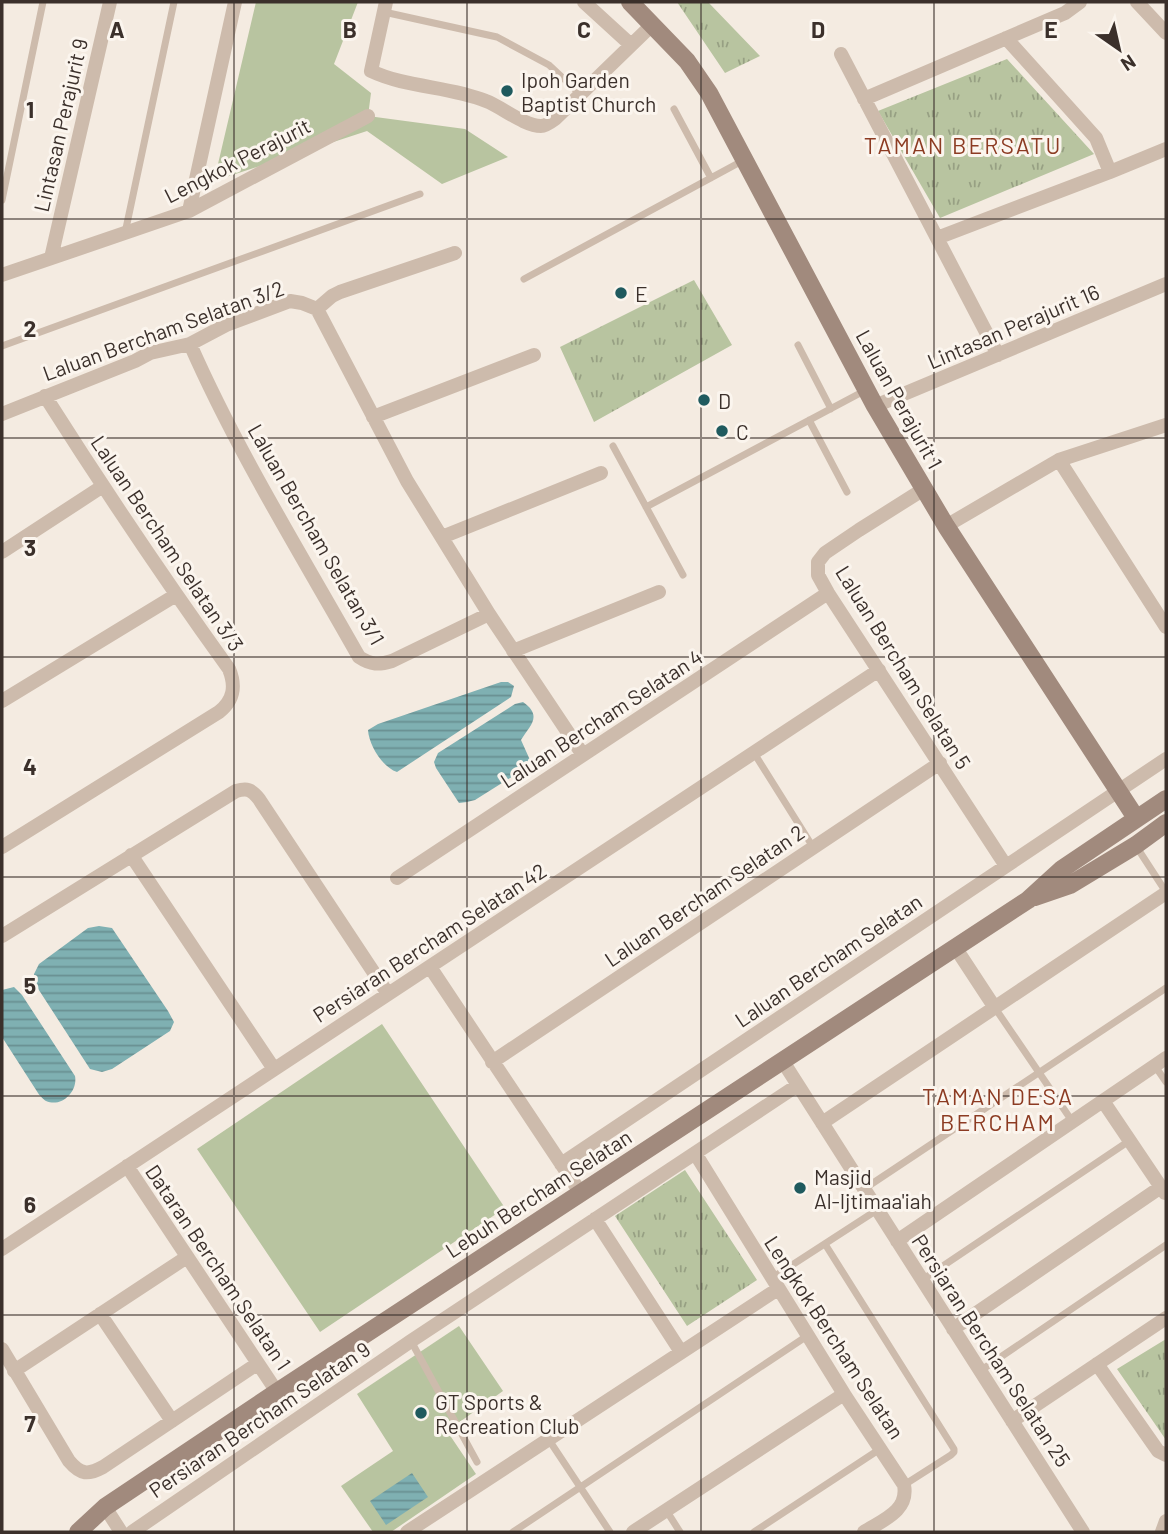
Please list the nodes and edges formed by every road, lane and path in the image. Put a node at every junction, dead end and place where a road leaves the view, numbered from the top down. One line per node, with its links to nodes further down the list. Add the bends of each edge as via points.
1 (43, 2): 24 (lane)
2 (110, 2): 29 (street, Lintasan Perajurit 9)
3 (174, 2): 26 (lane)
4 (235, 2): 25 (street)
5 (584, 2): 13 (street)
6 (630, 2): 10 (street, Laluan Perajurit 1)
7 (1080, 2): 12 (street)
8 (1137, 2): 11 (street)
9 (385, 7): 15 (lane, via 498,37 549,65); 15 (street, via 371,71 464,93 541,126)
10 (653, 24): 13 (street); 20 (street, Laluan Perajurit 1, via 709,93)
11 (1166, 33)
12 (1006, 38): 16 (street); 21 (street, via 1097,138)
13 (631, 45): 15 (street)
14 (841, 54): 16 (street)
15 (580, 94)
16 (864, 99): 27 (street)
17 (674, 109): 22 (lane)
18 (368, 116): 25 (street, Lengkok Perajurit)
19 (1166, 149): 21 (street)
20 (744, 160): 22 (lane); 39 (street, Laluan Perajurit 1)
21 (1110, 172): 27 (street)
22 (711, 178): 31 (lane)
23 (420, 194): 36 (lane)
24 (2, 200)
25 (189, 211): 26 (street, Lengkok Perajurit)
26 (125, 233): 29 (street, Lengkok Perajurit)
27 (937, 238): 38 (street)
28 (455, 253): 33 (street, via 340,292)
29 (51, 258): 30 (street, Lengkok Perajurit)
30 (2, 275)
31 (524, 279)
32 (1166, 284): 38 (street, Lintasan Perajurit 16)
33 (317, 309): 34 (street, Laluan Bercham Selatan 3/2, via 290,301); 44 (street)
34 (190, 344): 40 (street, Laluan Bercham Selatan 3/2, via 150,353); 61 (street, Laluan Bercham Selatan 3/1, via 277,516 359,657 380,665)
35 (798, 345): 42 (lane)
36 (2, 346)
37 (534, 355): 44 (street)
38 (998, 355): 41 (street, Lintasan Perajurit 16)
39 (866, 390): 41 (street, Laluan Perajurit 1); 42 (lane)
40 (45, 396): 43 (street, Laluan Bercham Selatan 3/2); 50 (street, Laluan Bercham Selatan 3/3)
41 (875, 406): 51 (street, Laluan Perajurit 1)
42 (831, 409): 45 (lane)
43 (2, 414)
44 (373, 417): 55 (street)
45 (809, 420): 52 (lane); 53 (lane)
46 (1166, 425): 48 (street)
47 (613, 446): 53 (lane)
48 (1059, 460): 54 (street); 62 (street)
49 (600, 474): 55 (street)
50 (103, 486): 56 (street); 60 (street, Laluan Bercham Selatan 3/3)
51 (924, 489): 54 (street, Laluan Perajurit 1); 59 (street, Laluan Bercham Selatan 5, via 825,553 818,562 818,575)
52 (847, 492)
53 (646, 507): 57 (lane)
54 (946, 526): 70 (street, Laluan Perajurit 1)
55 (442, 537): 61 (street)
56 (2, 552)
57 (683, 575)
58 (659, 592): 63 (street)
59 (828, 593): 64 (street, Laluan Bercham Selatan 5); 67 (street, Laluan Bercham Selatan 4)
60 (176, 595): 65 (street); 76 (street, Laluan Bercham Selatan 3/3, via 229,669 234,688 227,706)
61 (489, 614): 63 (street)
62 (1166, 627)
63 (513, 651): 67 (street)
64 (879, 670): 66 (street, Persiaran Bercham Selatan 42); 69 (street, Laluan Bercham Selatan 5)
65 (2, 701)
66 (754, 753): 77 (lane); 86 (street, Persiaran Bercham Selatan 42)
67 (583, 755): 80 (street, Laluan Bercham Selatan 4)
68 (1166, 759): 70 (street, Laluan Bercham Selatan)
69 (940, 763): 77 (street, Laluan Bercham Selatan 2); 79 (street, Laluan Bercham Selatan 5)
70 (1118, 792): 73 (street, Laluan Perajurit 1); 79 (street, Laluan Bercham Selatan)
71 (1166, 799): 73 (street)
72 (1166, 813): 73 (street, via 1151,821)
73 (1136, 818): 81 (street, via 1127,839 1085,868); 83 (street, via 1062,869)
74 (1166, 823): 75 (street)
75 (1136, 845): 81 (street); 82 (lane)
76 (2, 847)
77 (813, 847): 91 (street, Laluan Bercham Selatan 2)
78 (131, 855): 84 (street); 88 (street, via 236,791 253,792); 93 (street)
79 (1006, 866): 102 (street, Laluan Bercham Selatan)
80 (397, 878)
81 (1070, 885): 83 (street)
82 (1164, 898): 89 (street)
83 (1028, 900): 85 (street, Lebuh Bercham Selatan)
84 (2, 936)
85 (955, 947): 89 (street); 90 (street, Lebuh Bercham Selatan)
86 (429, 967): 88 (street, Persiaran Bercham Selatan 42); 91 (street)
87 (1166, 988): 94 (lane)
88 (388, 994): 93 (street, Persiaran Bercham Selatan 42)
89 (995, 1008): 94 (lane); 99 (street)
90 (782, 1060): 96 (street, Persiaran Bercham Selatan 25); 106 (street, Lebuh Bercham Selatan)
91 (492, 1062): 102 (street)
92 (1161, 1062): 95 (lane); 97 (street)
93 (274, 1069): 103 (street, Persiaran Bercham Selatan 42)
94 (1039, 1073): 98 (lane); 104 (lane)
95 (1166, 1083)
96 (797, 1085): 99 (street, Persiaran Bercham Selatan 25); 101 (street)
97 (1103, 1101): 98 (street); 100 (street)
98 (1073, 1122): 109 (street)
99 (822, 1123): 104 (street, Persiaran Bercham Selatan 25)
100 (1130, 1140): 105 (street); 114 (lane)
101 (695, 1153): 108 (street); 115 (street, Lengkok Bercham Selatan)
102 (561, 1164): 106 (street)
103 (127, 1166): 112 (street, Persiaran Bercham Selatan 42); 113 (street, Dataran Bercham Selatan 1)
104 (864, 1189): 107 (street, Persiaran Bercham Selatan 25)
105 (1164, 1191): 118 (street)
106 (580, 1192): 127 (street, Lebuh Bercham Selatan)
107 (877, 1210): 109 (street, Persiaran Bercham Selatan 25); 110 (lane)
108 (595, 1219): 120 (street); 122 (street)
109 (897, 1241): 114 (street, Persiaran Bercham Selatan 25)
110 (825, 1244): 115 (lane); 135 (lane, via 954,1448 951,1455)
111 (1166, 1245): 126 (lane)
112 (2, 1249)
113 (187, 1257): 116 (street); 123 (street, Dataran Bercham Selatan 1)
114 (922, 1280): 118 (street, Persiaran Bercham Selatan 25)
115 (775, 1284): 119 (street, Lengkok Bercham Selatan); 122 (street)
116 (100, 1314): 125 (street); 130 (street)
117 (1166, 1318): 124 (street)
118 (953, 1329): 126 (street, Persiaran Bercham Selatan 25)
119 (807, 1336): 128 (street, Lengkok Bercham Selatan); 136 (lane)
120 (411, 1341): 134 (lane); 142 (street, Persiaran Bercham Selatan 9)
121 (2, 1349): 125 (street)
122 (681, 1352): 131 (street)
123 (257, 1364): 127 (street, Dataran Bercham Selatan 1); 130 (street)
124 (1097, 1364): 129 (street); 133 (street, via 1158,1451)
125 (14, 1371): 130 (street, via 79,1471 92,1473)
126 (980, 1371): 129 (street, Persiaran Bercham Selatan 25)
127 (276, 1392): 137 (street, Lebuh Bercham Selatan)
128 (844, 1394): 132 (street, Lengkok Bercham Selatan); 138 (street)
129 (1012, 1421): 150 (street, Persiaran Bercham Selatan 25)
130 (172, 1422)
131 (548, 1438): 136 (lane); 143 (street)
132 (881, 1448): 135 (street, Lengkok Bercham Selatan); 148 (lane)
133 (1166, 1455)
134 (477, 1462)
135 (904, 1485): 149 (street, via 900,1509)
136 (581, 1487): 144 (lane); 145 (lane)
137 (105, 1507): 140 (street, Lebuh Bercham Selatan); 141 (street)
138 (666, 1510): 146 (street); 147 (lane)
139 (1166, 1521): 151 (street)
140 (78, 1532)
141 (121, 1532)
142 (132, 1532)
143 (407, 1532)
144 (513, 1532)
145 (610, 1532)
146 (633, 1532)
147 (680, 1532)
148 (754, 1532)
149 (864, 1532)
150 (1083, 1532)
151 (1162, 1532)

